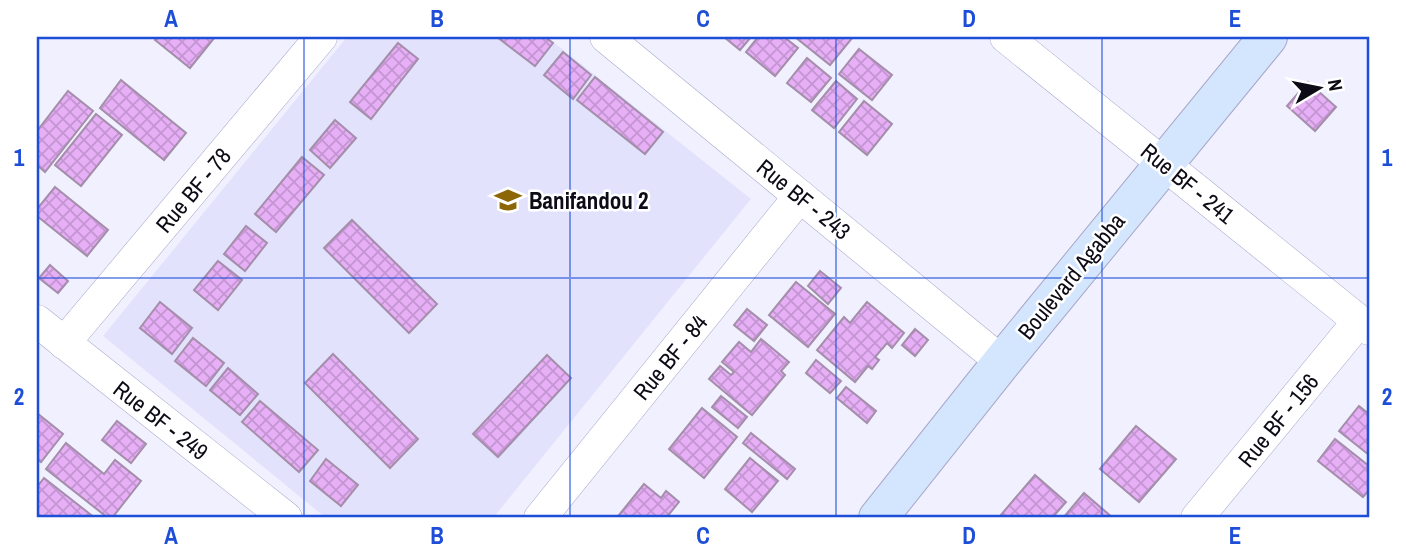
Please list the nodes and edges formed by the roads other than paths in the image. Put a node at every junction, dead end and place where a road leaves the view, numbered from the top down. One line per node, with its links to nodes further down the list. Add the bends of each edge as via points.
1 (321, 37): 9 (street, Rue BF - 78)
2 (1006, 37): 5 (street, Rue BF - 241)
3 (1268, 37): 5 (main road, Boulevard Agabba)
4 (613, 39): 6 (street, Rue BF - 243)
5 (1163, 163): 8 (street, Rue BF - 241); 10 (main road, Boulevard Agabba)
6 (800, 196): 10 (street, Rue BF - 243); 12 (street, Rue BF - 84)
7 (37, 321): 9 (street, Rue BF - 249)
8 (1364, 325): 14 (street, Rue BF - 156)
9 (64, 343): 11 (street, Rue BF - 249)
10 (1002, 362): 13 (main road, Boulevard Agabba)
11 (286, 518)
12 (540, 518)
13 (878, 518)
14 (1197, 518)

